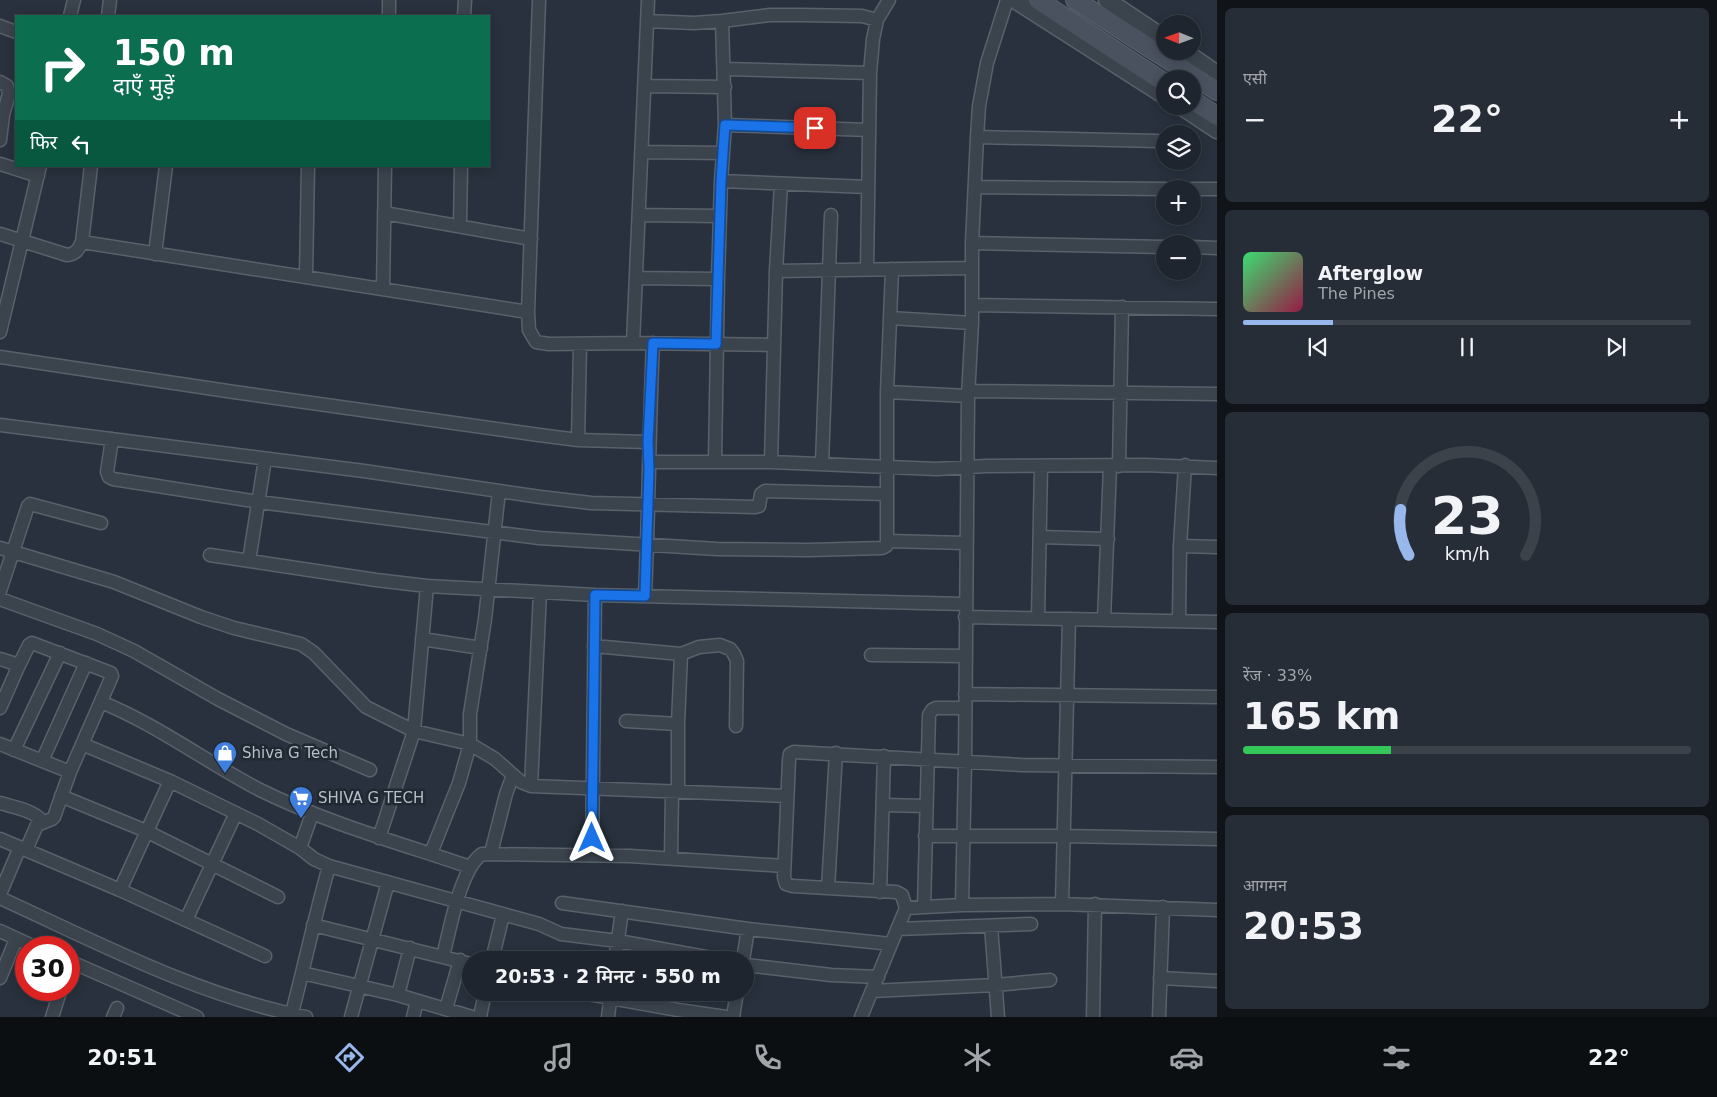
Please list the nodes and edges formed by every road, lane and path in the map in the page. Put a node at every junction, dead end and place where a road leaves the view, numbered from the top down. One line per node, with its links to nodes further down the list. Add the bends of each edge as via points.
1 (74, 0): 13 (street)
2 (110, 0): 14 (street)
3 (389, 0): 15 (street)
4 (465, 0): 16 (street)
5 (539, 0): 67 (street)
6 (648, 0): 18 (street)
7 (889, 0): 17 (street)
8 (1007, 0): 40 (street, via 987,63)
9 (1015, 0): 31 (street)
10 (1038, 0): 27 (main road)
11 (1075, 0): 32 (main road)
12 (1107, 0): 22 (street)
13 (70, 15)
14 (108, 15)
15 (389, 15)
16 (464, 15)
17 (877, 20): 19 (street, via 852,16 770,15); 25 (street)
18 (647, 21): 19 (street); 29 (street)
19 (722, 21): 24 (street)
20 (0, 26): 21 (street)
21 (15, 32)
22 (1156, 33)
23 (1197, 60): 26 (street)
24 (725, 69): 25 (street); 30 (street)
25 (870, 73): 38 (street)
26 (1217, 74)
27 (1156, 76)
28 (0, 82): 34 (street, via 7,86 8,94)
29 (644, 86): 30 (street); 43 (street)
30 (724, 87): 37 (street)
31 (1156, 90)
32 (1217, 91)
33 (1201, 106): 36 (main road)
34 (2, 109): 41 (street)
35 (1194, 115): 39 (street)
36 (1217, 116)
37 (725, 125): 38 (street); 44 (street)
38 (869, 130): 56 (street)
39 (1217, 130)
40 (977, 137): 42 (street); 57 (street)
41 (0, 140)
42 (1156, 141)
43 (641, 152): 44 (street); 62 (street)
44 (723, 153): 54 (street)
45 (0, 164): 46 (street)
46 (15, 167)
47 (17, 167): 53 (street)
48 (91, 167): 69 (street)
49 (166, 167): 74 (street)
50 (308, 167): 80 (street)
51 (385, 167): 61 (street)
52 (461, 167): 65 (street)
53 (39, 171): 68 (street)
54 (721, 181): 55 (street); 64 (street)
55 (781, 184): 56 (street); 78 (street)
56 (868, 187): 77 (street)
57 (975, 187): 58 (street); 70 (street)
58 (1156, 189)
59 (1201, 189): 60 (street)
60 (1217, 189)
61 (384, 213): 65 (street); 83 (street)
62 (639, 215): 64 (street); 81 (street)
63 (831, 215): 79 (street)
64 (720, 216): 82 (street)
65 (460, 226): 67 (street)
66 (0, 234): 68 (street)
67 (531, 238): 87 (street)
68 (22, 241): 69 (street, via 67,254 78,251); 90 (street)
69 (82, 242): 74 (street)
70 (972, 243): 71 (street); 75 (street)
71 (1156, 246)
72 (1201, 247): 73 (street)
73 (1217, 248)
74 (155, 254): 80 (street)
75 (972, 268): 76 (street); 84 (street)
76 (892, 269): 77 (street); 88 (street)
77 (867, 270): 79 (street)
78 (776, 271): 79 (street); 95 (street)
79 (829, 271): 109 (street)
80 (306, 277): 83 (street)
81 (636, 278): 82 (street); 91 (street)
82 (718, 279): 93 (street)
83 (383, 289): 87 (street)
84 (972, 305): 85 (street); 89 (street)
85 (1122, 307): 86 (street); 98 (street)
86 (1217, 309)
87 (528, 312): 94 (street, via 529,330 536,342)
88 (890, 318): 89 (street); 97 (street)
89 (972, 323): 99 (street)
90 (0, 332)
91 (633, 343): 92 (street); 94 (street)
92 (653, 343): 93 (street); 104 (street)
93 (716, 344): 95 (street); 107 (street)
94 (580, 345): 103 (street)
95 (774, 345): 108 (street)
96 (0, 356): 103 (street, via 244,394)
97 (887, 392): 99 (street); 114 (street)
98 (1121, 392): 99 (street); 100 (street); 113 (street)
99 (968, 394): 111 (street)
100 (1217, 394)
101 (0, 425): 102 (street)
102 (112, 439): 105 (street); 118 (street, via 108,472 113,479)
103 (578, 440): 104 (street)
104 (648, 442): 106 (street)
105 (264, 459): 116 (street); 118 (street)
106 (649, 462): 107 (street); 119 (street)
107 (715, 462): 108 (street)
108 (771, 462): 109 (street)
109 (822, 464): 114 (street)
110 (1185, 465): 113 (street); 115 (street); 127 (street)
111 (967, 466): 112 (street); 114 (street, via 936,469); 125 (street)
112 (1041, 466): 113 (street); 122 (street)
113 (1114, 466): 123 (street)
114 (887, 467): 117 (street)
115 (1217, 468)
116 (500, 491): 119 (street, via 591,503); 121 (street)
117 (887, 494): 119 (street, via 765,491 755,508); 124 (street)
118 (259, 502): 121 (street); 131 (street)
119 (647, 506): 126 (street)
120 (101, 523): 129 (street, via 30,504)
121 (494, 534): 126 (street); 133 (street)
122 (1040, 537): 123 (street); 141 (street)
123 (1108, 539): 143 (street)
124 (887, 541): 125 (street); 126 (street, via 882,548 809,550)
125 (966, 543): 139 (street)
126 (647, 545): 137 (street)
127 (1180, 546): 128 (street); 144 (street)
128 (1217, 547)
129 (6, 550): 134 (street); 165 (street, via 114,582 234,628 301,644 314,653 366,707)
130 (210, 555): 131 (street)
131 (249, 561): 132 (street)
132 (427, 586): 133 (street); 146 (street)
133 (488, 588): 135 (street); 148 (street)
134 (0, 591)
135 (540, 592): 136 (street); 181 (street)
136 (595, 595): 137 (street); 147 (street)
137 (645, 596): 139 (street)
138 (0, 600): 177 (street, via 97,634 286,734)
139 (965, 604): 140 (street)
140 (965, 617): 141 (street); 152 (street)
141 (1038, 618): 142 (street)
142 (1069, 619): 143 (street); 157 (street)
143 (1104, 620): 144 (street)
144 (1179, 620): 145 (street)
145 (1217, 622)
146 (422, 639): 148 (street); 165 (street)
147 (594, 646): 150 (street); 182 (street)
148 (481, 648): 168 (street, via 470,714)
149 (60, 653): 154 (street); 155 (street, via 32,642); 169 (street)
150 (681, 654): 163 (street); 164 (street, via 709,645 720,645 734,654 737,661)
151 (871, 655): 152 (street)
152 (965, 656): 156 (street)
153 (0, 659): 155 (street)
154 (86, 663): 159 (street, via 112,676); 173 (street)
155 (19, 665): 160 (street)
156 (965, 694): 157 (street); 161 (street)
157 (1066, 695): 158 (street); 175 (street)
158 (1217, 696)
159 (101, 702): 167 (street); 190 (street, via 150,724 219,767)
160 (0, 708)
161 (965, 708): 172 (street, via 932,710); 174 (street)
162 (626, 721): 163 (street)
163 (678, 724): 183 (street)
164 (736, 726)
165 (414, 731): 168 (street); 196 (street)
166 (0, 744): 169 (street)
167 (82, 744): 178 (street); 180 (street)
168 (470, 744): 179 (street); 202 (street, via 459,783)
169 (14, 750): 173 (street)
170 (836, 753): 171 (street); 185 (street, via 801,751 790,754); 210 (street)
171 (884, 756): 172 (street); 187 (street)
172 (927, 758): 174 (street); 188 (street)
173 (42, 761): 178 (street)
174 (965, 762): 175 (street); 193 (street)
175 (1064, 766): 176 (street); 195 (street)
176 (1217, 767)
177 (370, 770)
178 (70, 772): 184 (street)
179 (513, 775): 181 (street); 201 (street)
180 (170, 781): 189 (street); 192 (street)
181 (531, 786): 182 (street)
182 (592, 788): 183 (street); 203 (street)
183 (675, 791): 185 (street); 204 (street)
184 (61, 796): 191 (street, via 54,817); 192 (street)
185 (787, 796): 208 (street)
186 (0, 803): 191 (street, via 31,813)
187 (883, 805): 188 (street); 212 (street)
188 (926, 806): 194 (street)
189 (236, 813): 200 (street); 205 (street)
190 (312, 814): 196 (street); 200 (street)
191 (42, 822): 199 (street)
192 (146, 831): 205 (street); 211 (street)
193 (963, 835): 194 (street); 195 (street); 217 (street)
194 (925, 836): 220 (street)
195 (1063, 836): 198 (street); 218 (street)
196 (379, 838): 202 (street)
197 (0, 839): 199 (street)
198 (1217, 839)
199 (23, 848): 211 (street); 213 (street)
200 (300, 848): 206 (street)
201 (492, 853): 203 (street); 207 (street, via 482,854)
202 (431, 854): 207 (street)
203 (592, 855): 204 (street)
204 (671, 858): 208 (street)
205 (212, 865): 214 (street); 226 (street)
206 (329, 866): 209 (street); 228 (street)
207 (470, 866): 215 (street)
208 (784, 866): 210 (street, via 786,884)
209 (388, 882): 215 (street); 234 (street)
210 (828, 888): 212 (street)
211 (120, 890): 226 (street)
212 (880, 892): 222 (street, via 902,895)
213 (0, 896): 266 (street, via 186,981)
214 (278, 897)
215 (456, 902): 225 (street); 244 (street)
216 (562, 903): 224 (street)
217 (962, 904): 218 (street); 220 (street)
218 (1062, 904): 219 (street)
219 (1095, 904): 221 (street); 278 (street)
220 (924, 907): 222 (street)
221 (1163, 907): 223 (street); 252 (street)
222 (906, 908): 231 (street)
223 (1217, 910)
224 (622, 911): 230 (street); 236 (street)
225 (503, 915): 236 (street, via 539,924 561,934); 239 (street)
226 (186, 920): 243 (street)
227 (1031, 924): 229 (street)
228 (313, 925): 234 (street); 249 (street)
229 (991, 926): 231 (street); 255 (street)
230 (748, 929): 237 (street); 242 (street)
231 (897, 929): 237 (street)
232 (0, 931): 233 (street)
233 (15, 938)
234 (372, 938): 238 (street); 256 (street)
235 (15, 941): 251 (street)
236 (618, 942): 240 (street); 241 (street)
237 (891, 944): 250 (street)
238 (410, 948): 244 (street); 258 (street)
239 (494, 951)
240 (616, 951)
241 (670, 951)
242 (744, 951)
243 (265, 956)
244 (443, 956): 245 (street)
245 (462, 961)
246 (754, 966): 250 (street)
247 (80, 967): 268 (street)
248 (462, 971): 265 (street)
249 (302, 974): 256 (street); 266 (street)
250 (878, 977): 257 (street)
251 (0, 978)
252 (1160, 978): 254 (street); 279 (street)
253 (1050, 980): 255 (street)
254 (1217, 981)
255 (996, 985): 257 (street); 277 (street)
256 (360, 986): 258 (street); 270 (street)
257 (872, 991): 276 (street)
258 (398, 995): 260 (street)
259 (57, 1001): 267 (street)
260 (417, 1001): 265 (street); 271 (street)
261 (481, 1001): 272 (street)
262 (610, 1001): 273 (street)
263 (638, 1001): 274 (street)
264 (736, 1001): 275 (street)
265 (446, 1009): 272 (street)
266 (291, 1016): 269 (street)
267 (52, 1017)
268 (197, 1017)
269 (306, 1017)
270 (352, 1017)
271 (413, 1017)
272 (473, 1017)
273 (608, 1017)
274 (726, 1017)
275 (733, 1017)
276 (861, 1017)
277 (998, 1017)
278 (1093, 1017)
279 (1159, 1017)

